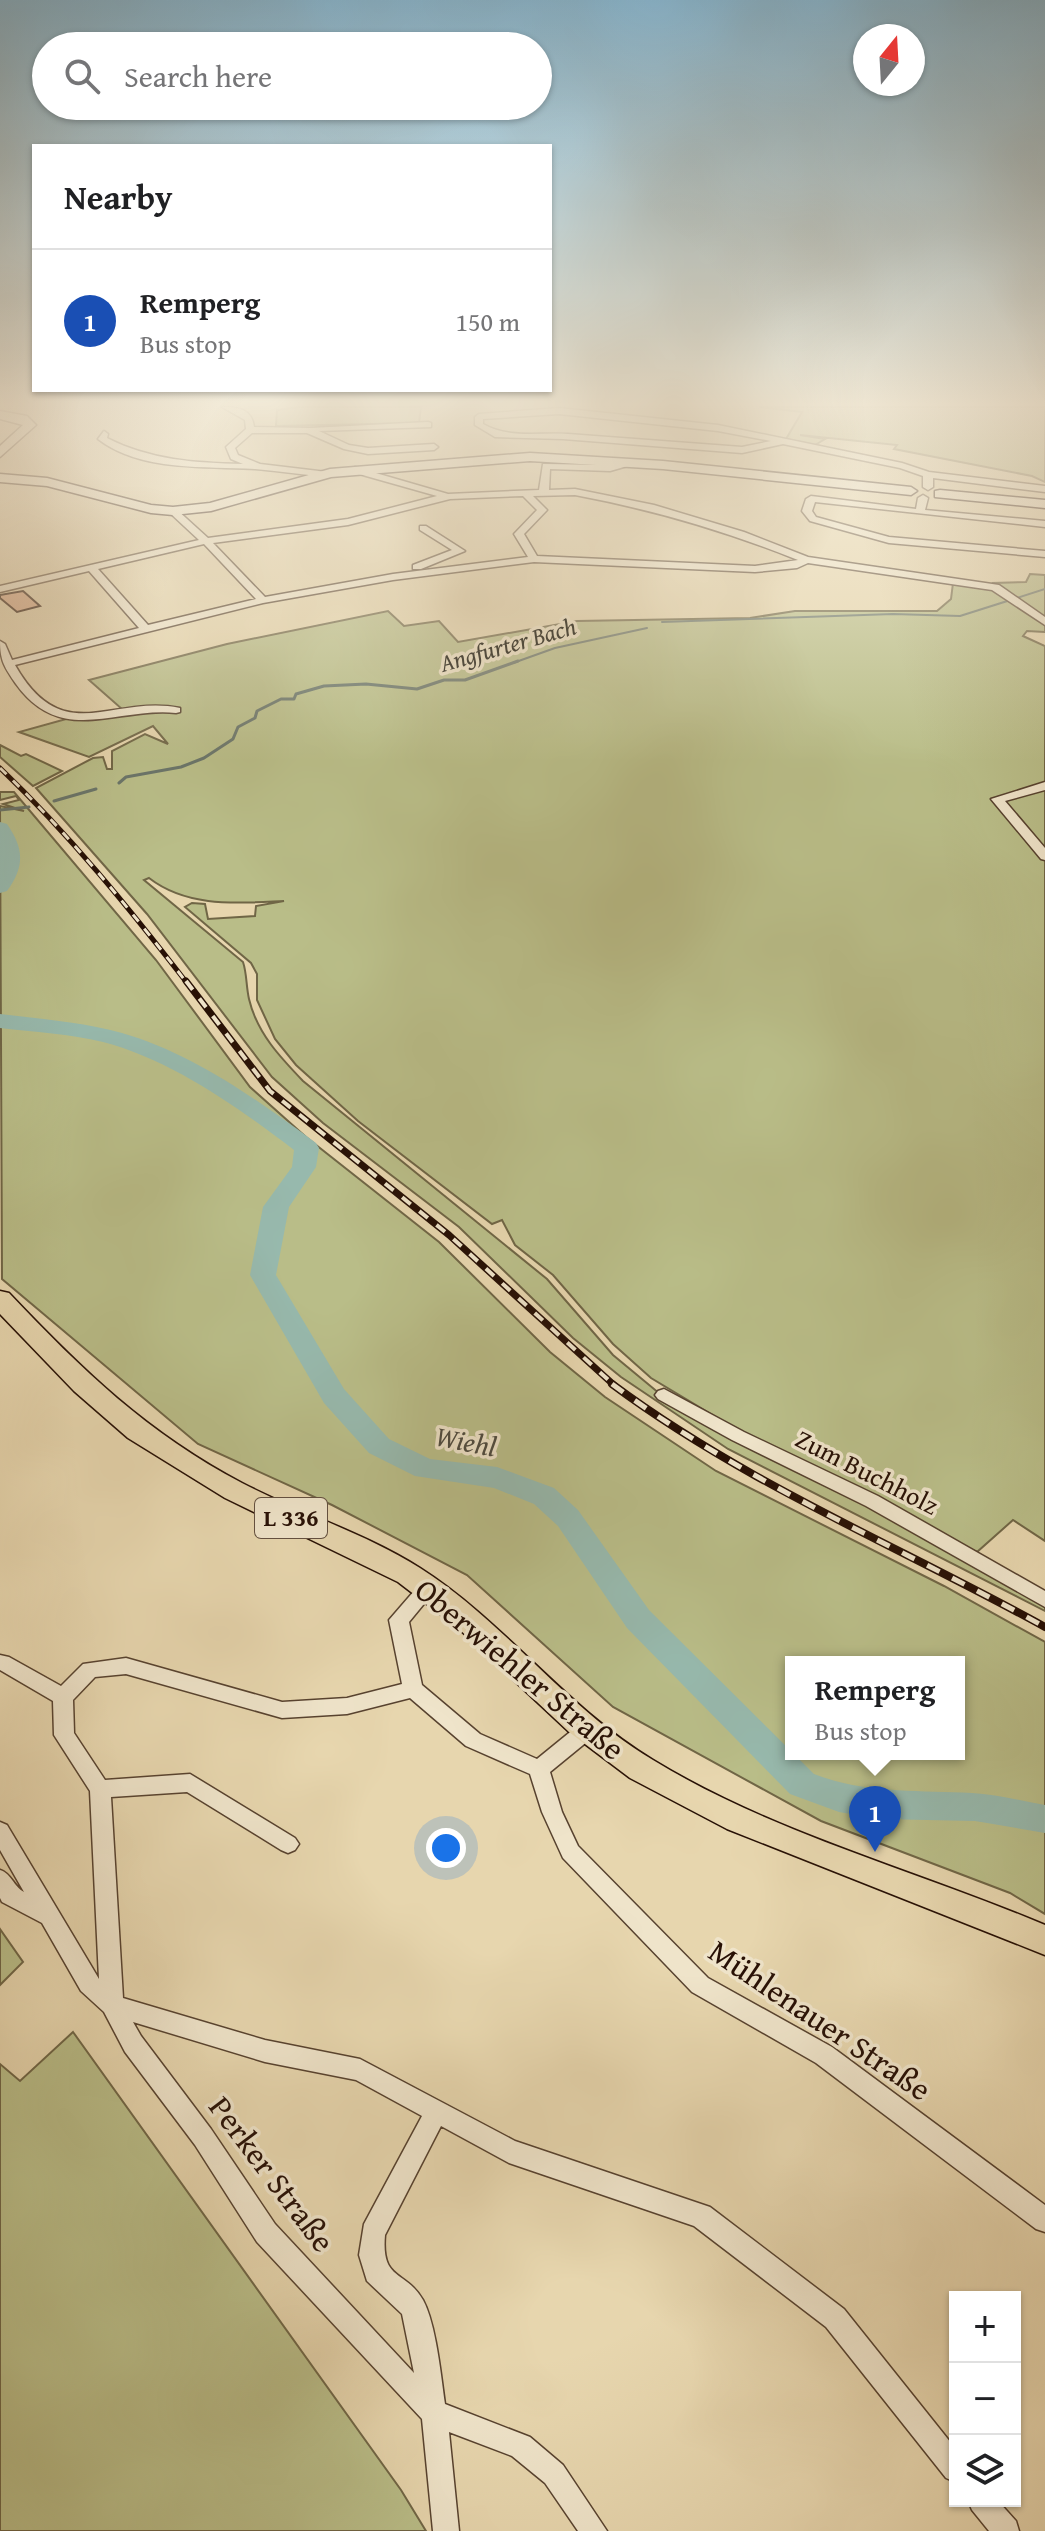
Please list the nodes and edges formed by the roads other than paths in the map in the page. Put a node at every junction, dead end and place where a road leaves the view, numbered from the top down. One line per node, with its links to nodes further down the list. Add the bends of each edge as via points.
1 (189, 525): 7 (street)
2 (325, 525): 7 (street)
3 (528, 525): 9 (street, via 519,534)
4 (711, 525): 10 (street)
5 (835, 525): 8 (street, via 889,540)
6 (423, 528): 12 (street, via 460,551)
7 (206, 541): 11 (street); 14 (street)
8 (1045, 554)
9 (534, 559): 10 (street, via 755,569); 12 (street)
10 (806, 560): 15 (street, via 995,587)
11 (91, 568): 13 (street); 16 (street)
12 (393, 577): 14 (street)
13 (0, 589)
14 (263, 600): 16 (street)
15 (1045, 622)
16 (145, 628): 18 (street)
17 (0, 644): 18 (street)
18 (7, 664): 19 (street, via 33,697 71,717 99,718 152,707)
19 (176, 710)
20 (1045, 786): 21 (street, via 997,799)
21 (1045, 856)
22 (0, 1299): 24 (main road, Oberwiehler Straße / L 336, via 139,1433 191,1467)
23 (664, 1395): 25 (street, Zum Buchholz, via 872,1501)
24 (428, 1588): 27 (street, via 399,1620); 29 (main road, Oberwiehler Straße / L 336, via 487,1634)
25 (1045, 1600)
26 (2, 1662): 28 (street)
27 (413, 1689): 28 (street, via 347,1706 282,1710 126,1666 90,1670); 30 (street, via 473,1740)
28 (63, 1697): 31 (street, via 64,1735)
29 (587, 1730): 30 (street); 36 (main road, Oberwiehler Straße / L 336, via 642,1769 712,1806)
30 (539, 1769): 39 (street, Mühlenauer Straße, via 570,1852 700,1985 824,2055)
31 (100, 1789): 33 (street, via 190,1783); 37 (street, Perker Straße)
32 (0, 1831): 35 (street)
33 (288, 1844)
34 (0, 1879): 35 (street, via 10,1895)
35 (50, 1917): 37 (street, via 89,1984)
36 (1045, 1940)
37 (112, 2005): 38 (street, via 265,2051 360,2070); 40 (street, Perker Straße, via 133,2044 266,2233)
38 (436, 2112): 40 (street, via 373,2233 371,2255 376,2272 413,2307); 41 (street, via 509,2151 701,2216 835,2318)
39 (1045, 2220)
40 (434, 2413): 43 (street); 44 (street, Perker Straße, via 521,2446 554,2474)
41 (949, 2461)
42 (986, 2507): 45 (street)
43 (446, 2531)
44 (594, 2531)
45 (1006, 2531)

